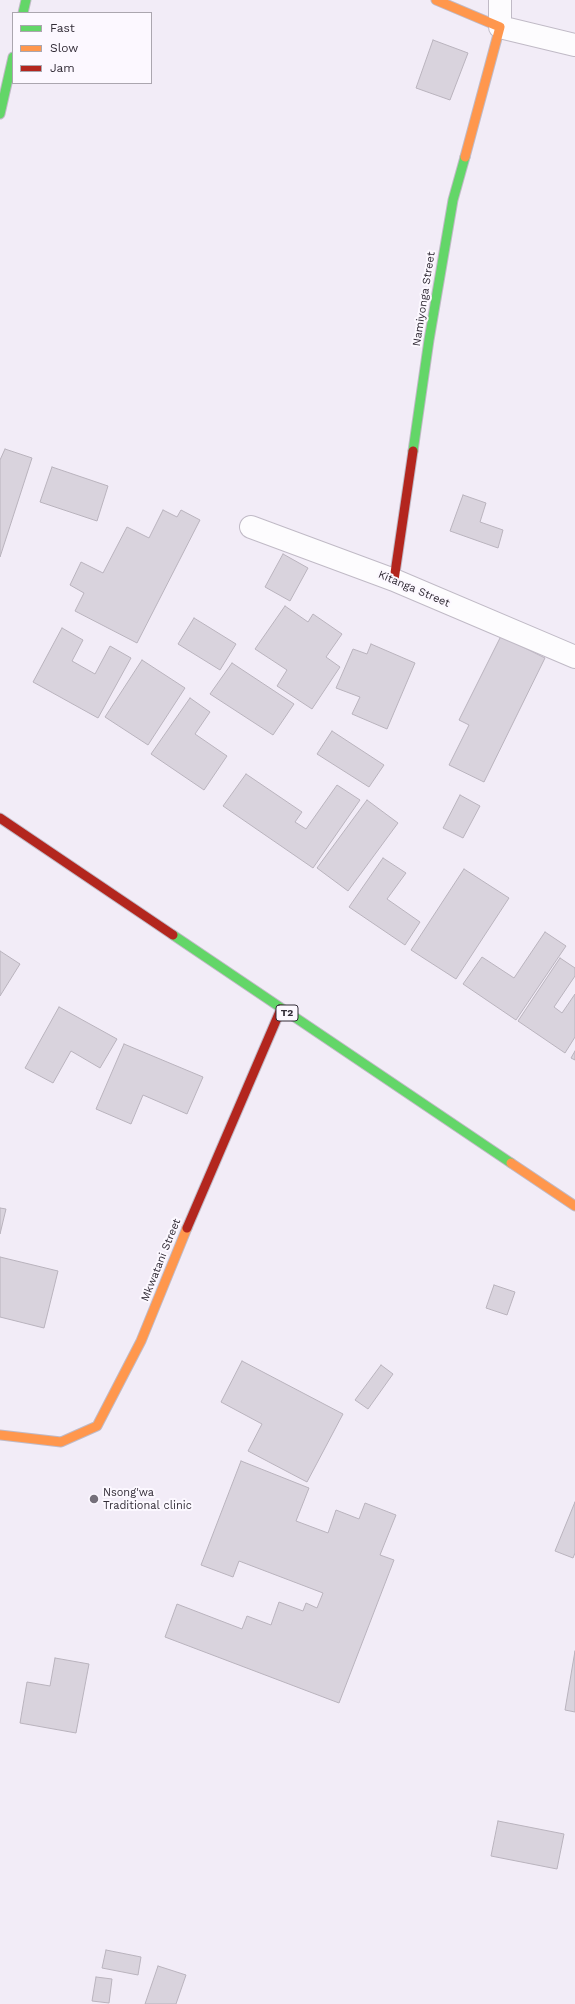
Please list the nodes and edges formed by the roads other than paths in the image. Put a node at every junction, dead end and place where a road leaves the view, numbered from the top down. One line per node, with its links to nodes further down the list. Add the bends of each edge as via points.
1 (26, 0): 4 (main road)
2 (436, 0): 5 (main road)
3 (500, 0): 5 (street)
4 (23, 12)
5 (500, 27): 6 (street); 10 (main road, Namiyonga Street, via 453,200)
6 (575, 45)
7 (12, 61): 8 (main road)
8 (0, 114)
9 (251, 527): 10 (street, Kitanga Street)
10 (394, 580): 11 (street, Kitanga Street)
11 (575, 657)
12 (0, 818): 13 (main road, T2)
13 (281, 1009): 14 (main road, T2); 15 (main road, Mkwatani Street, via 212,1166 141,1341 97,1426 61,1442)
14 (575, 1206)
15 (0, 1436)

